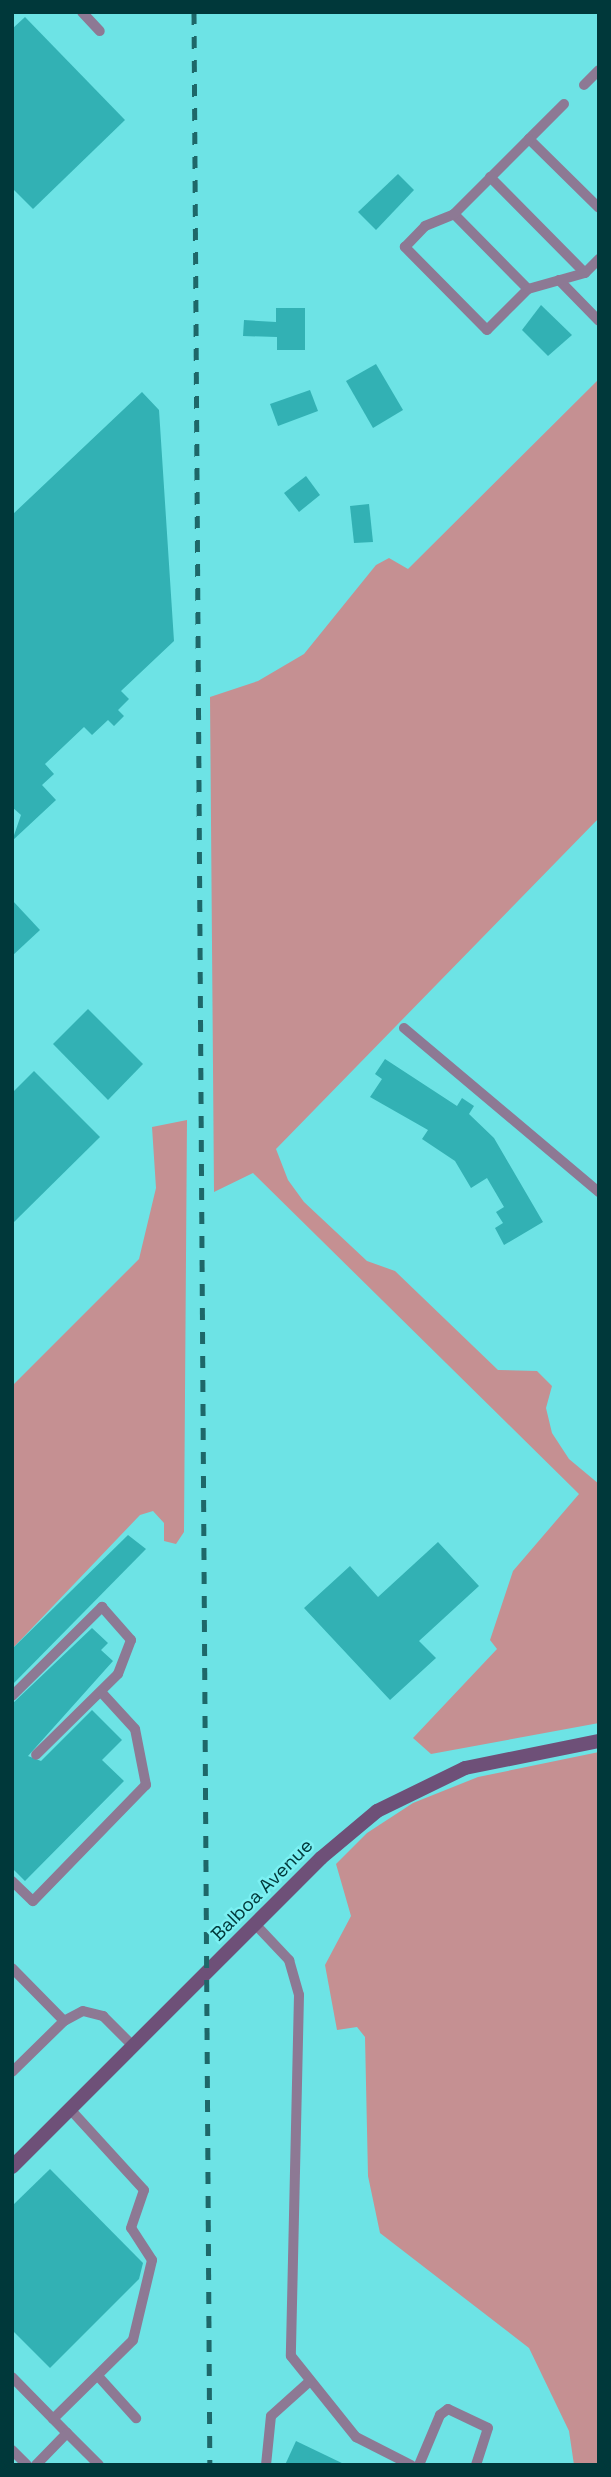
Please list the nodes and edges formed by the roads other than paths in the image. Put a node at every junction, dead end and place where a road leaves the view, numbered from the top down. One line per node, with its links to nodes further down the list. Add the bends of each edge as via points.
1 (82, 12): 2 (lane)
2 (100, 31)
3 (599, 70): 4 (lane)
4 (584, 85)
5 (564, 104): 6 (lane)
6 (529, 139): 7 (lane); 8 (lane)
7 (490, 177): 9 (lane); 11 (lane)
8 (599, 208)
9 (454, 214): 13 (lane); 13 (lane, via 425,226 405,247 487,330)
10 (599, 259): 11 (lane)
11 (585, 273): 12 (lane)
12 (559, 280): 13 (lane); 14 (lane)
13 (528, 289)
14 (599, 321)
15 (404, 1028): 16 (lane)
16 (599, 1192)
17 (102, 1693): 18 (lane, via 118,1674 131,1640 102,1607); 20 (lane); 21 (lane, via 135,1729 146,1785 33,1901)
18 (12, 1696)
19 (599, 1741): 22 (street, Balboa Avenue, via 480,1764 420,1786 350,1832)
20 (36, 1755)
21 (12, 1881)
22 (255, 1924): 25 (street, Balboa Avenue); 31 (lane, via 289,1961 297,1981 290,2351)
23 (12, 1968): 24 (lane)
24 (64, 2021): 25 (lane, via 82,2011 103,2017); 26 (lane)
25 (133, 2046): 27 (street, Balboa Avenue)
26 (12, 2072)
27 (70, 2109): 28 (street, Balboa Avenue); 29 (lane, via 144,2190 131,2228 152,2260 133,2340)
28 (12, 2167)
29 (97, 2376): 32 (lane); 33 (lane)
30 (12, 2377): 33 (lane)
31 (310, 2381): 39 (lane, via 271,2416); 40 (lane, via 356,2437)
32 (136, 2418)
33 (53, 2419): 34 (lane)
34 (67, 2433): 37 (lane); 38 (lane)
35 (12, 2450): 36 (lane)
36 (27, 2465)
37 (36, 2465)
38 (99, 2465)
39 (266, 2465)
40 (411, 2465)
41 (419, 2465): 42 (lane, via 440,2415 448,2409 488,2428)
42 (477, 2465)

